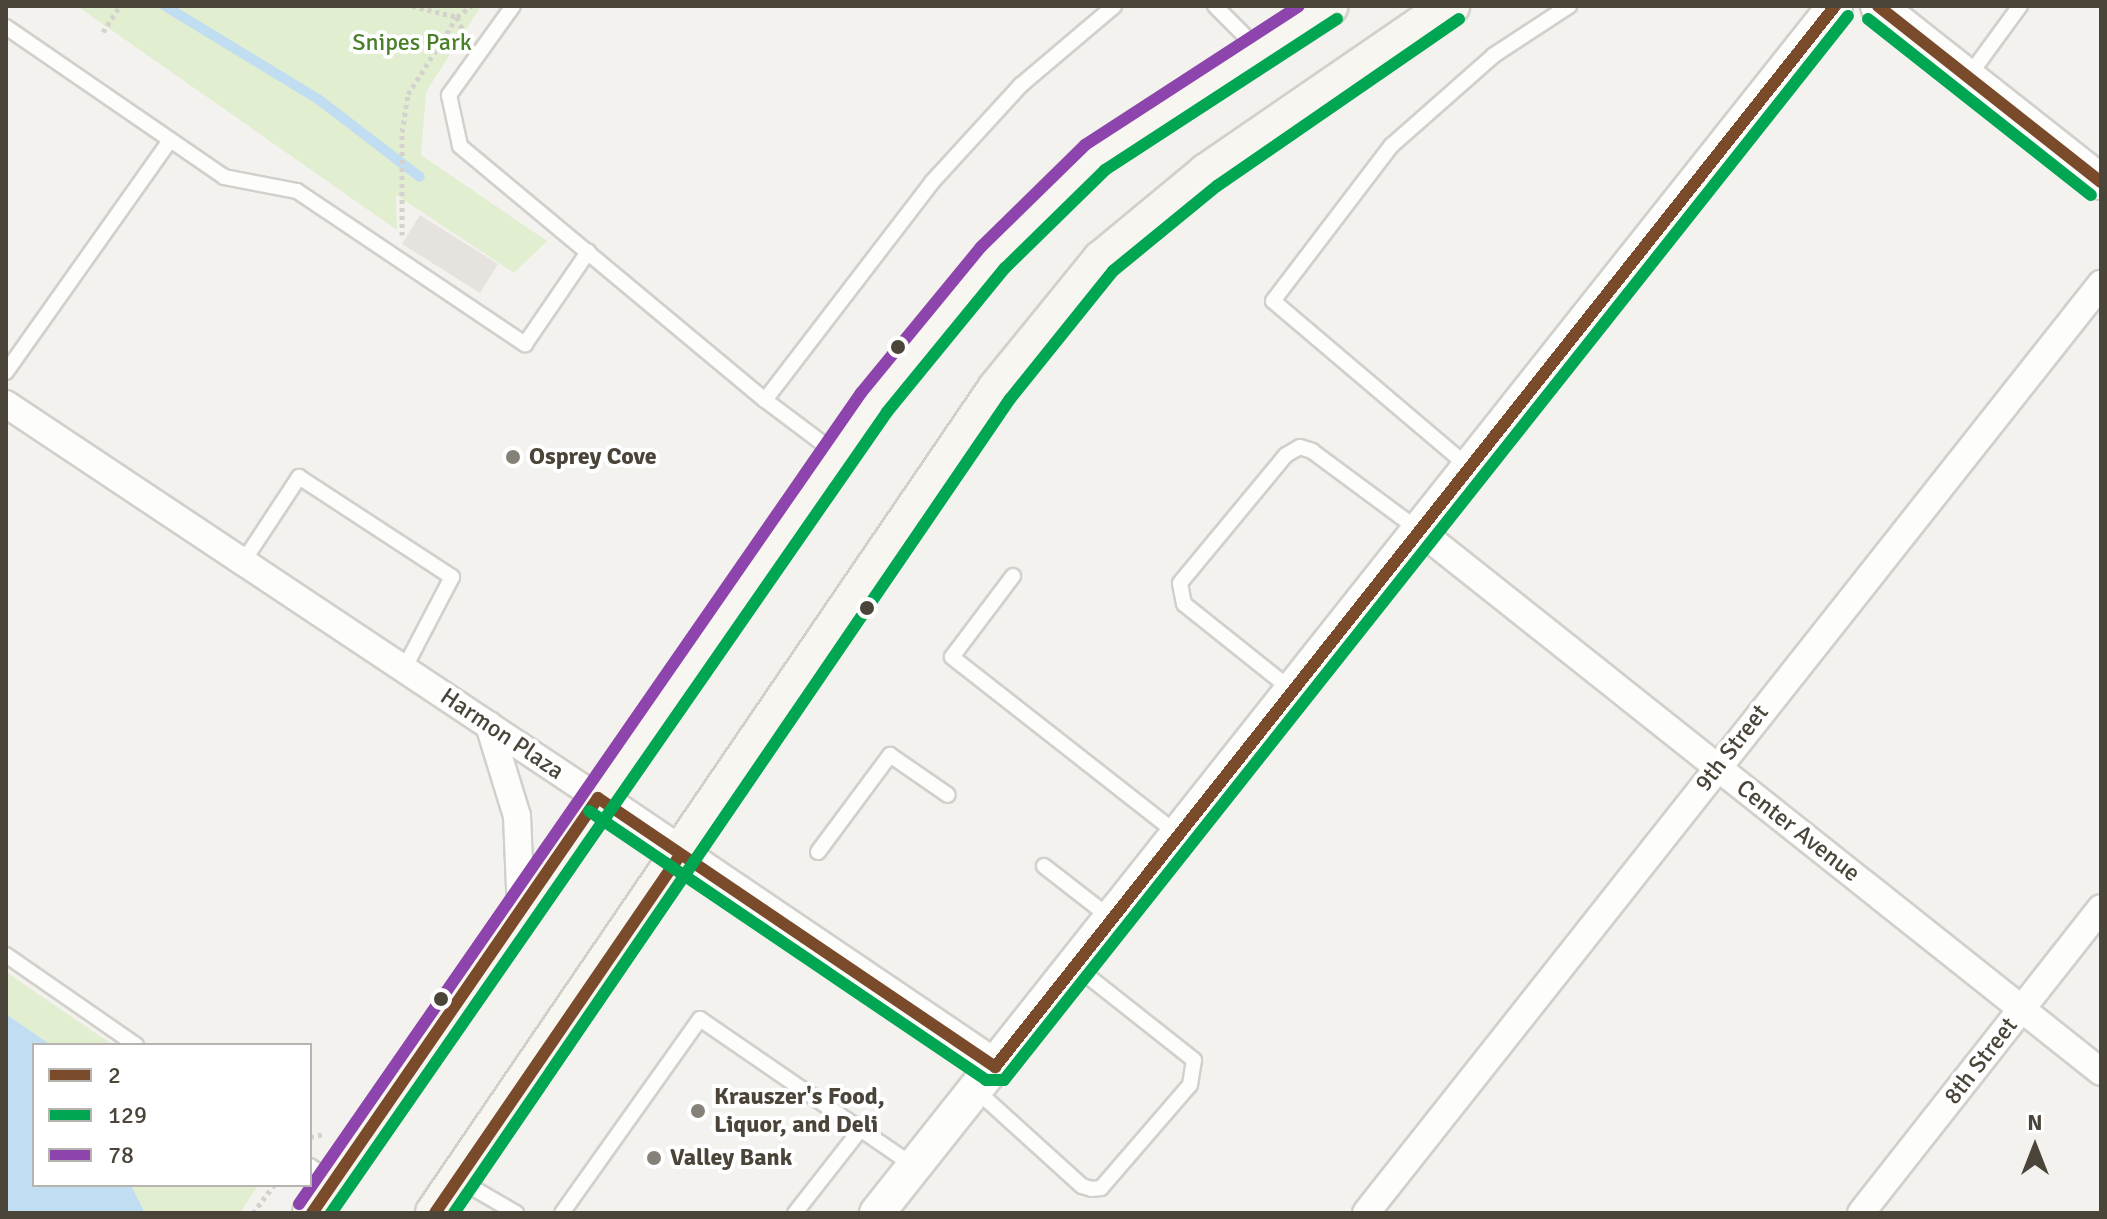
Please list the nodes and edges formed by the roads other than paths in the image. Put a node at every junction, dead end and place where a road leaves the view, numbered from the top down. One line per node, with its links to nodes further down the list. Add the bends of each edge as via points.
1 (513, 6): 17 (lane, via 449,95 453,128 460,146)
2 (1088, 6): 11 (lane)
3 (1114, 6): 11 (lane)
4 (1215, 6): 13 (lane)
5 (1328, 6): 13 (main road)
6 (1450, 6): 35 (main road, via 1207,173 1102,260 997,389)
7 (1569, 6): 23 (lane, via 1494,55 1392,145 1273,301)
8 (1835, 6): 23 (street)
9 (1878, 6): 14 (street)
10 (2020, 6): 14 (lane)
11 (1100, 16): 20 (lane, via 1021,85 932,182)
12 (6, 27): 15 (lane)
13 (1258, 50): 22 (main road, via 1095,157 993,257)
14 (1968, 77): 16 (street)
15 (170, 140): 17 (lane, via 224,177 297,191 525,344); 19 (lane)
16 (2101, 182)
17 (588, 252): 20 (lane)
18 (2101, 284): 30 (street, 9th Street)
19 (6, 372)
20 (765, 400): 22 (lane)
21 (6, 404): 25 (street, Harmon Plaza)
22 (838, 454): 32 (main road)
23 (1470, 468): 24 (street)
24 (1420, 531): 28 (street); 28 (lane, via 1300,447 1286,455 1180,583 1184,604); 30 (street, Center Avenue)
25 (243, 562): 27 (street, Harmon Plaza); 27 (lane, via 299,477 452,577)
26 (1013, 576): 33 (lane, via 952,657)
27 (404, 669): 29 (street, Harmon Plaza)
28 (1293, 691): 33 (street)
29 (489, 725): 32 (street, Harmon Plaza); 38 (street, via 517,816)
30 (1716, 767): 42 (street, Center Avenue); 56 (street, 9th Street)
31 (948, 795): 34 (lane, via 890,755)
32 (598, 798): 35 (street, Harmon Plaza); 38 (main road)
33 (1179, 835): 39 (street)
34 (818, 852)
35 (680, 855): 45 (street, Harmon Plaza); 49 (main road)
36 (1044, 866): 39 (lane)
37 (2101, 908): 42 (street, 8th Street)
38 (521, 910): 48 (main road)
39 (1112, 919): 41 (street)
40 (6, 955): 43 (lane)
41 (1075, 966): 45 (street); 45 (lane, via 1194,1060 1190,1085 1101,1188 1092,1189 1082,1186)
42 (2023, 1008): 44 (street, Center Avenue); 57 (street, 8th Street)
43 (133, 1043)
44 (2101, 1072)
45 (986, 1078): 47 (street)
46 (860, 1130): 47 (lane); 53 (lane, via 700,1019); 54 (lane)
47 (914, 1166): 55 (street)
48 (322, 1174): 50 (main road)
49 (458, 1179): 51 (main road); 52 (lane)
50 (312, 1213)
51 (435, 1213)
52 (516, 1213)
53 (562, 1213)
54 (795, 1213)
55 (877, 1213)
56 (1366, 1213)
57 (1861, 1213)

